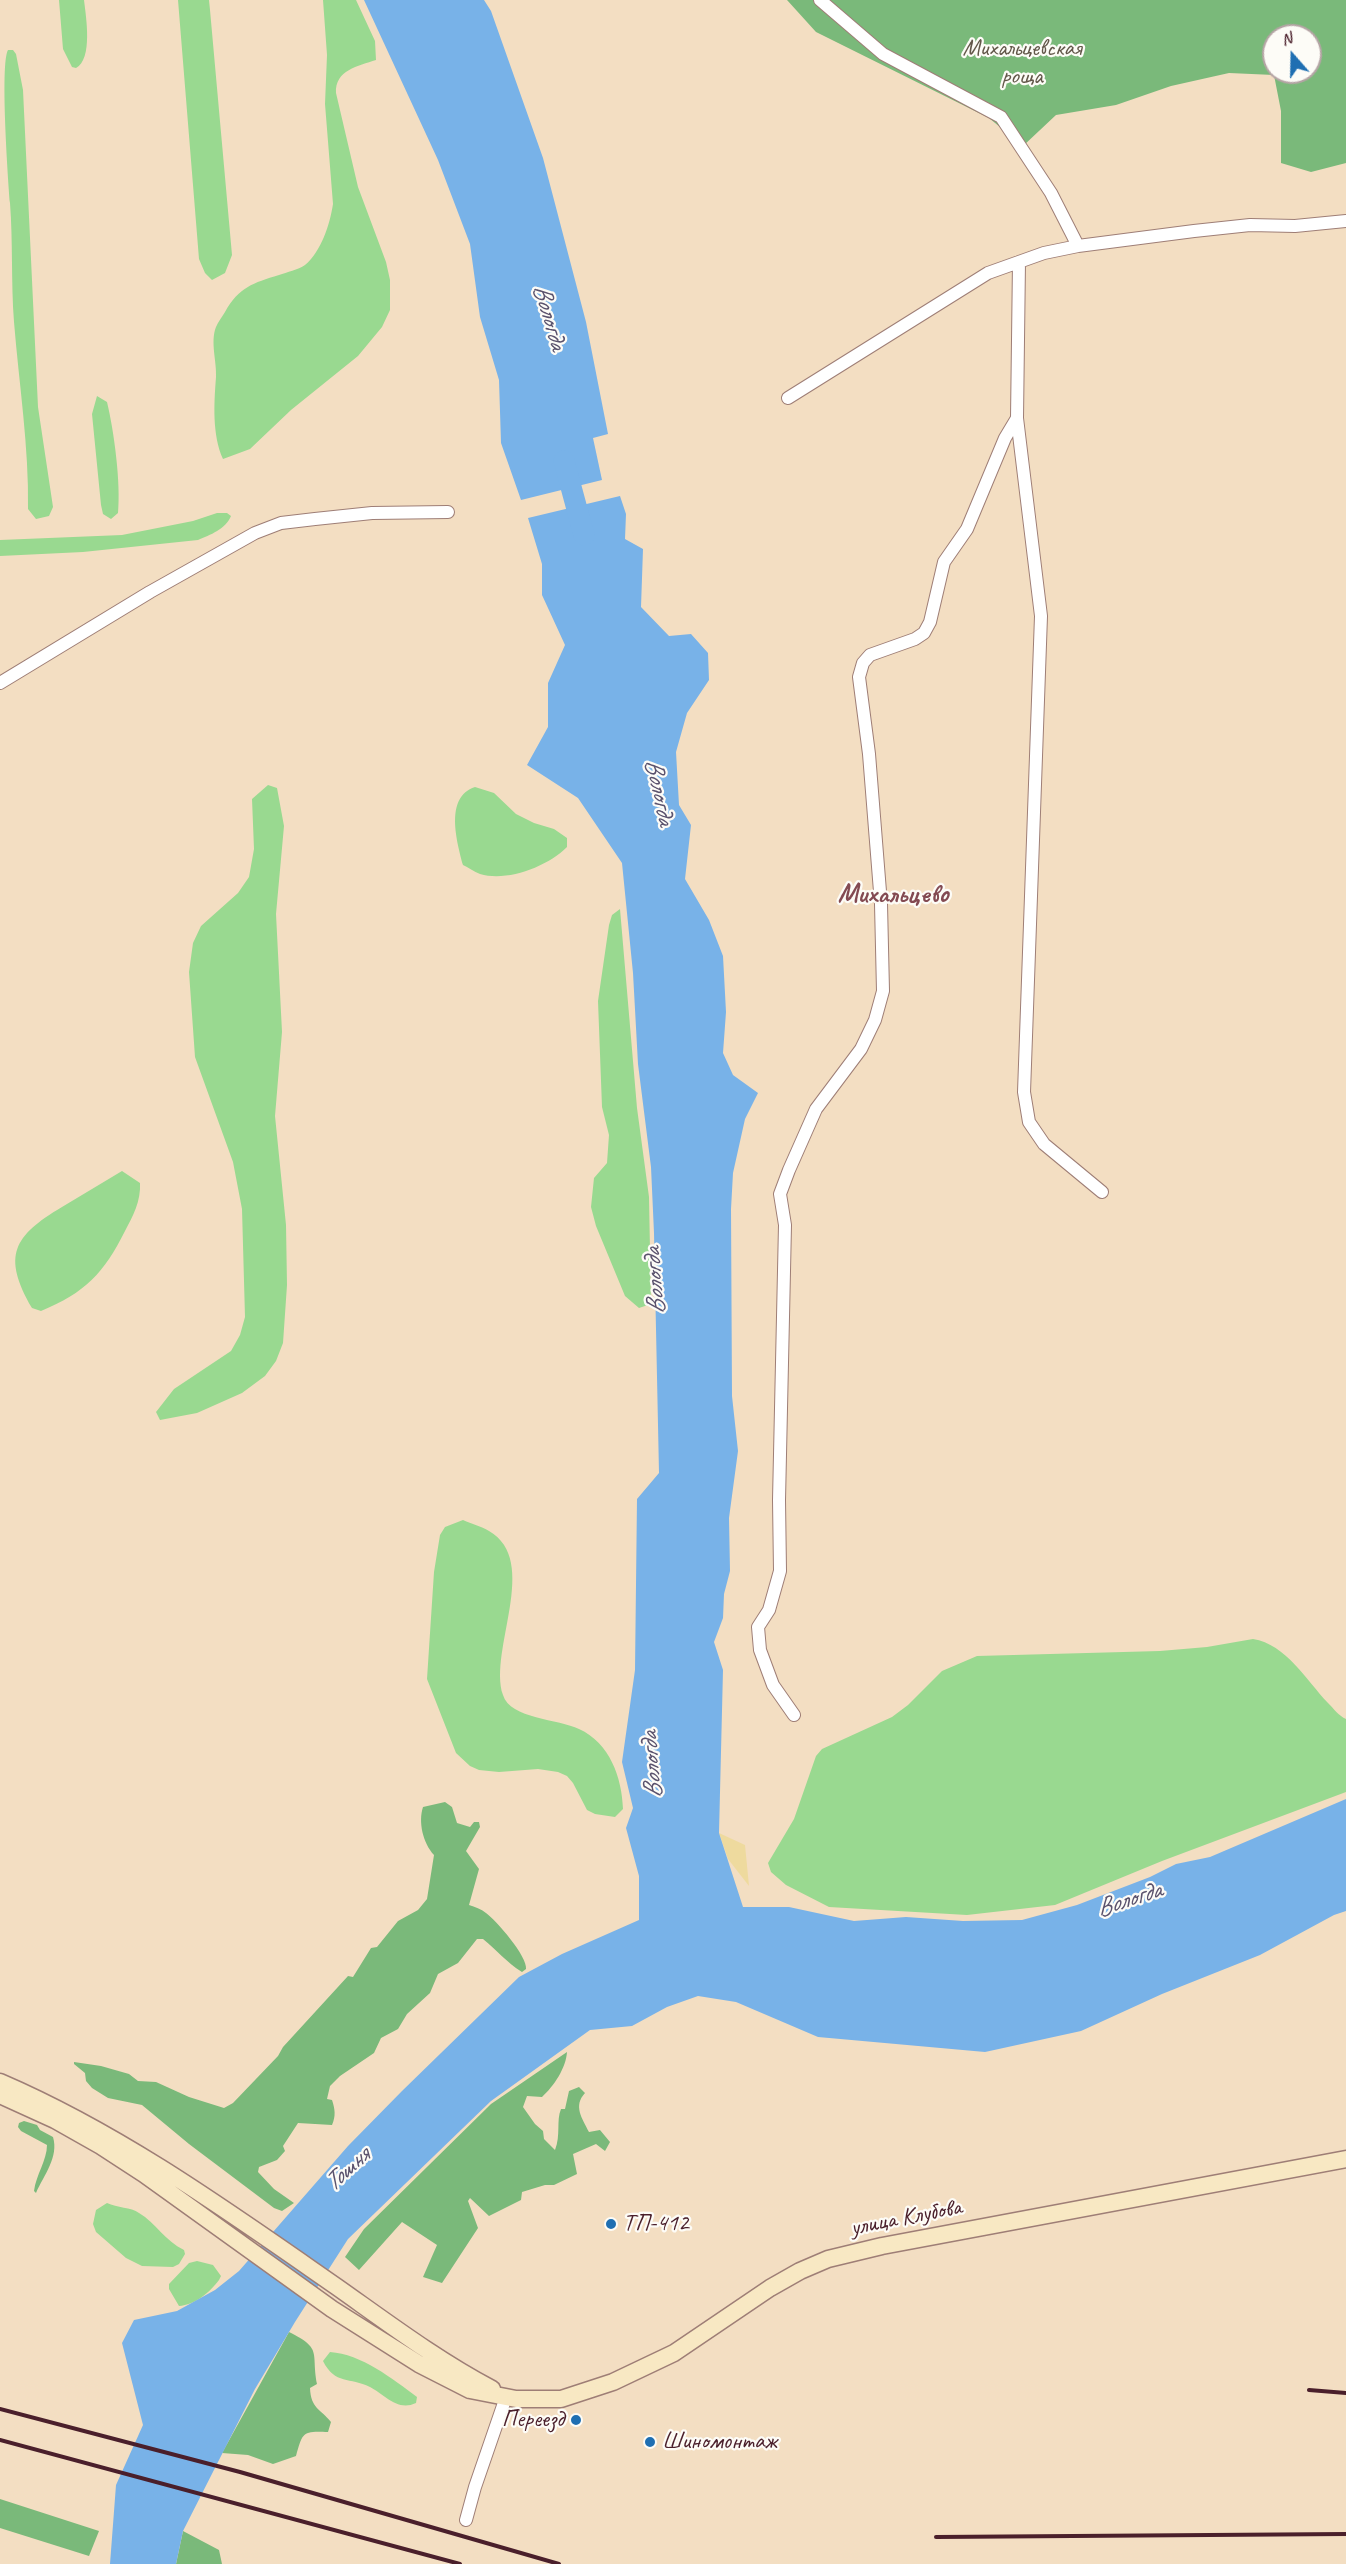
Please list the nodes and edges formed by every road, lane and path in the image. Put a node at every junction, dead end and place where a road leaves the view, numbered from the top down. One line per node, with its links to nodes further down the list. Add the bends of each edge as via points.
1 (820, 0): 3 (street, via 883,54 1002,117 1051,193)
2 (1346, 221): 3 (street, via 1250,225)
3 (1078, 246): 4 (street)
4 (1019, 262): 5 (street, via 988,273); 6 (street)
5 (788, 398)
6 (1017, 418): 9 (street, via 1041,616 1024,1092 1029,1122 1044,1144); 10 (street, via 967,529 944,562 927,627 915,639 870,655 859,677 881,904 883,991 861,1048 816,1109 780,1194 785,1225 780,1571 769,1610 758,1627 760,1650 773,1685)
7 (448, 512): 8 (street, via 372,513 281,523 255,533 150,592)
8 (0, 683)
9 (1102, 1192)
10 (794, 1715)
11 (0, 2082): 14 (main road, via 86,2123 237,2217 428,2352)
12 (0, 2095): 14 (main road, улица Клубова, via 101,2146 332,2309 445,2379 470,2390)
13 (1346, 2159): 14 (main road, улица Клубова, via 835,2256 786,2278 681,2349 621,2379 561,2399)
14 (506, 2397): 15 (street)
15 (466, 2520)

